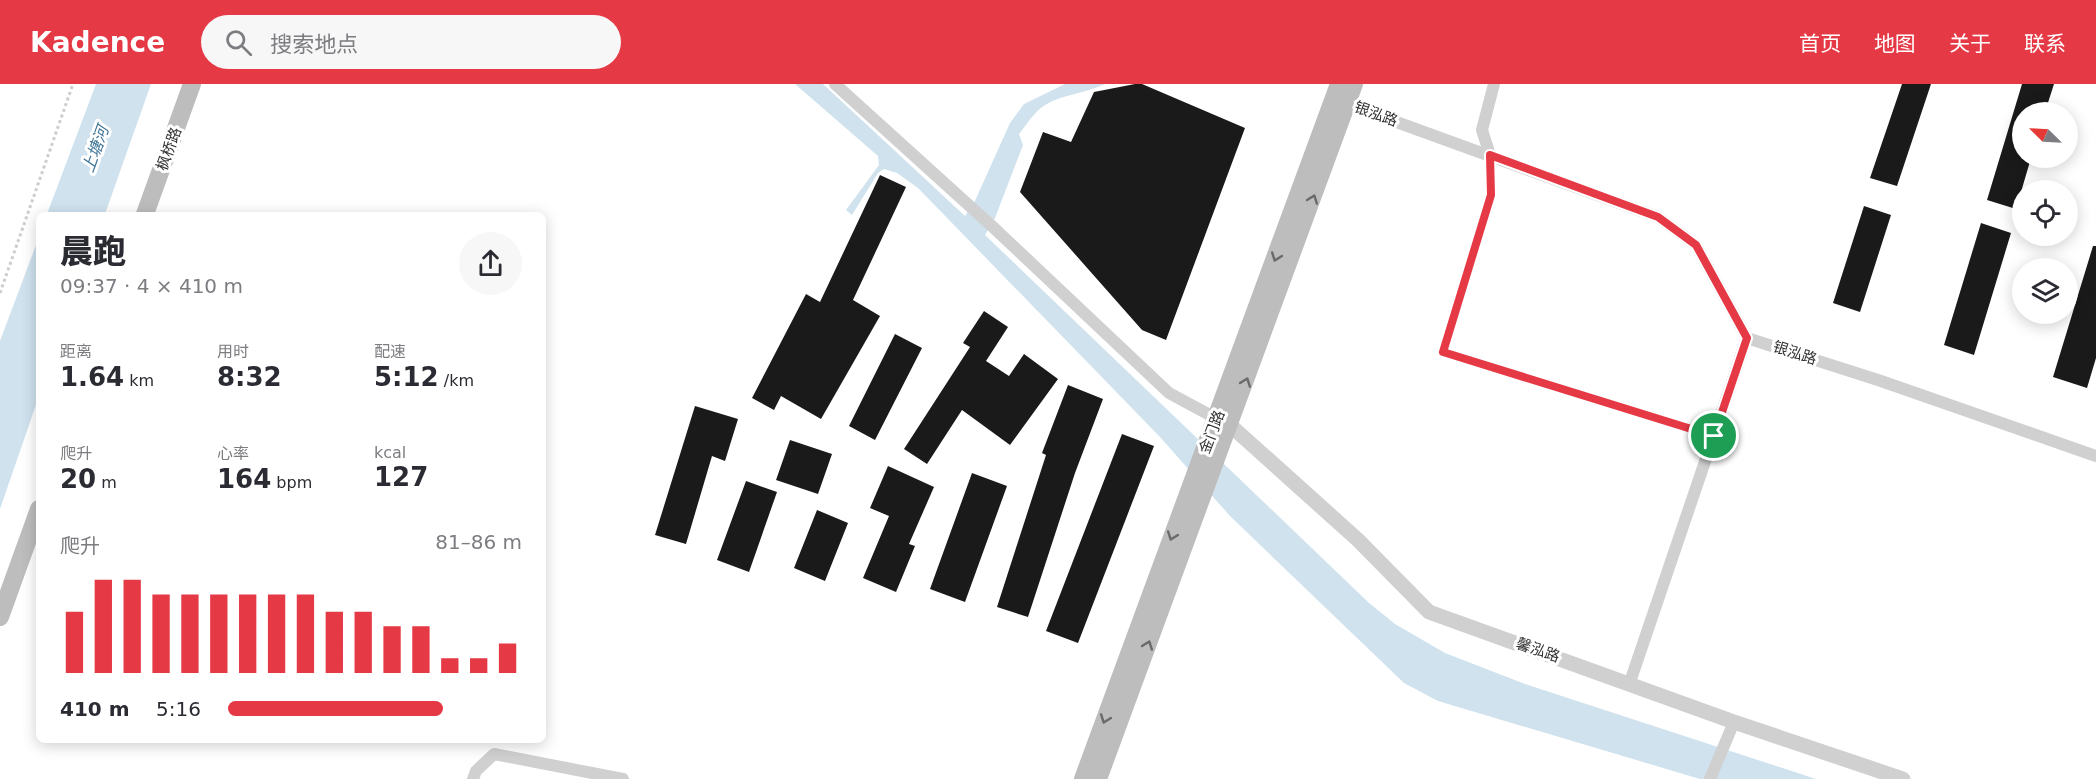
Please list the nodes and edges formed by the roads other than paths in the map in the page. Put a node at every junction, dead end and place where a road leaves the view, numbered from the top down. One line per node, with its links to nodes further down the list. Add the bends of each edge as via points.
1 (192, 84): 8 (main road, 枫桥路)
2 (834, 84): 10 (street, via 960,196 1169,393)
3 (1339, 84): 10 (main road, 金门路, one-way to 10)
4 (1354, 84): 6 (main road, 金门路)
5 (1494, 84): 7 (street, via 1482,130)
6 (1347, 104): 7 (street, 银泓路); 10 (main road, 金门路, one-way to 6)
7 (1490, 155): 9 (street, 银泓路, via 1658,217 1696,245); 11 (lane, via 1491,195 1443,352)
8 (146, 212)
9 (1747, 338): 11 (street); 12 (street, 银泓路)
10 (1224, 422): 13 (main road, 金门路); 16 (street, 馨泓路, via 1358,540 1429,612)
11 (1714, 436): 16 (street)
12 (2096, 456)
13 (1199, 487): 20 (main road, 金门路, one-way to 20); 21 (main road, 金门路, one-way to 13)
14 (36, 517): 15 (main road)
15 (0, 617)
16 (1630, 682): 17 (street, 馨泓路)
17 (1734, 722): 22 (street); 23 (street, 馨泓路)
18 (473, 779): 19 (street, via 494,754)
19 (623, 779)
20 (1083, 779)
21 (1098, 779)
22 (1710, 779)
23 (1904, 779)

